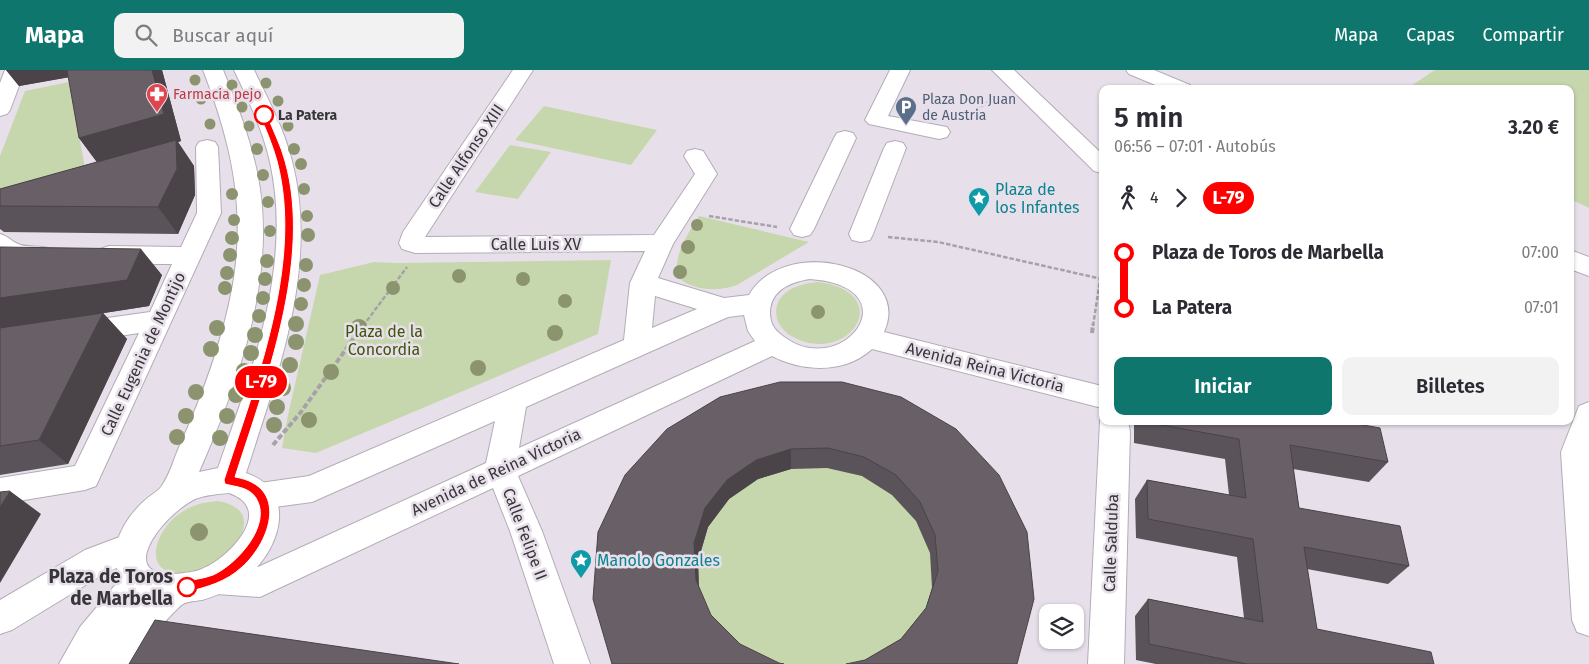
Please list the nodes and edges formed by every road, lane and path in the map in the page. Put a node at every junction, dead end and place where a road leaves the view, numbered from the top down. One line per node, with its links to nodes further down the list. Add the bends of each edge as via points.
1 (15, 70): 10 (street)
2 (213, 70): 13 (street)
3 (244, 70): 45 (street, via 281,162 288,242 279,315)
4 (523, 70): 22 (street, Calle Alfonso XIII, via 412,238)
5 (900, 70): 12 (street, via 876,120)
6 (1002, 70): 17 (street)
7 (1136, 70): 8 (street)
8 (1173, 85)
9 (998, 96): 11 (path)
10 (0, 110)
11 (958, 120)
12 (939, 132)
13 (238, 137): 25 (street, Calle Eugenia de Montijo, via 198,150 209,213); 48 (street, via 250,207 246,279 238,321 216,391)
14 (845, 138): 18 (street)
15 (895, 148): 19 (street)
16 (695, 156): 21 (street, via 706,174)
17 (1099, 163)
18 (802, 229)
19 (861, 234): 28 (path, via 938,242)
20 (0, 242): 23 (street, via 13,253)
21 (661, 243): 22 (street, Calle Luis XV, via 415,245); 29 (street)
22 (411, 252): 43 (path, via 301,412)
23 (62, 254)
24 (91, 255): 25 (street)
25 (189, 256): 33 (street, Calle Eugenia de Montijo)
26 (1574, 261): 27 (street)
27 (1589, 267)
28 (1099, 278)
29 (643, 283): 32 (street); 38 (street)
30 (1099, 295): 34 (path)
31 (757, 304): 32 (street); 36 (street, via 764,291 776,280 792,273 829,271 846,276 861,285 876,310 875,325); 37 (street, via 756,318 762,332)
32 (724, 308): 38 (street)
33 (159, 320): 35 (street); 46 (street, Calle Eugenia de Montijo, via 85,477)
34 (1092, 333)
35 (56, 336)
36 (868, 338): 37 (street, via 854,349 822,358 786,352); 39 (street, Avenida Reina Victoria)
37 (773, 344): 44 (street, Avenida de Reina Victoria)
38 (637, 347): 40 (street)
39 (1099, 396)
40 (513, 402): 44 (street, Calle Felipe II); 47 (street, via 312,489)
41 (1589, 414): 54 (street, via 1576,452)
42 (1114, 425): 58 (street, Calle Salduba)
43 (270, 448)
44 (500, 470): 50 (street, Avenida de Reina Victoria, via 260,582); 57 (street, Calle Felipe II, via 526,531)
45 (229, 480): 47 (street, via 253,488); 48 (street, via 211,481)
46 (0, 491)
47 (260, 496): 50 (street, via 266,510 263,528 254,547 238,564)
48 (172, 497): 49 (street, via 141,526)
49 (130, 548): 51 (street, via 132,570); 53 (street, via 96,561)
50 (216, 579): 52 (street)
51 (140, 580): 52 (street, via 154,588); 55 (street, via 92,639)
52 (172, 591): 56 (street, via 120,647)
53 (0, 618)
54 (1589, 620)
55 (77, 664)
56 (109, 664)
57 (572, 664)
58 (1106, 664)

